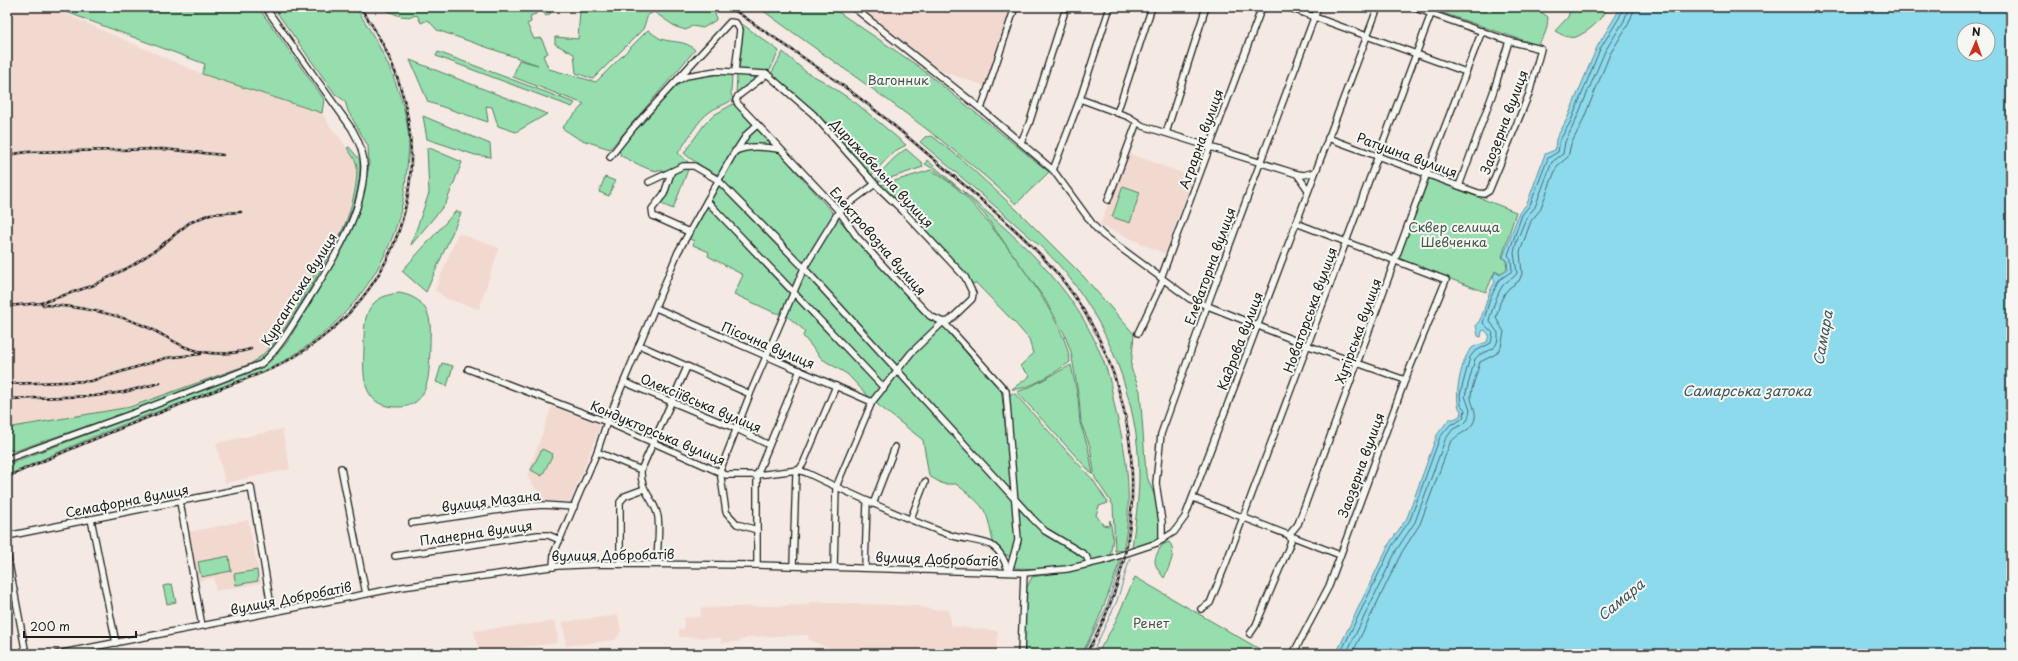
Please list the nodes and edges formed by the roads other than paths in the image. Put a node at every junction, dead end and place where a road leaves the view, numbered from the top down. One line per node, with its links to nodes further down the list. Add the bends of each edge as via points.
1 (265, 7): 84 (street, Курсантська вулиця, via 347,122 362,148 364,168 358,198 329,266 277,348 261,364)
2 (853, 7): 24 (street)
3 (1015, 7): 24 (street)
4 (1110, 7): 23 (street)
5 (1152, 7): 25 (street)
6 (1206, 7): 28 (street)
7 (1262, 7): 31 (street, Аграрна вулиця)
8 (1287, 7): 14 (street)
9 (1318, 7): 14 (street, Елеваторна вулиця)
10 (1378, 7): 16 (street, Кадрова вулиця)
11 (1412, 7): 13 (street)
12 (1064, 14): 30 (street)
13 (1431, 14): 15 (street); 18 (street, Новаторська вулиця)
14 (1314, 17): 16 (street); 36 (street, Елеваторна вулиця)
15 (1482, 31): 17 (street); 20 (street, Хутірська вулиця)
16 (1367, 36): 18 (street); 29 (street, Кадрова вулиця)
17 (1509, 41): 45 (street); 47 (street, Заозерна вулиця, via 1541,49 1529,94 1489,191 1484,194)
18 (1416, 53): 20 (street); 34 (street, Новаторська вулиця)
19 (735, 71): 21 (street); 22 (street, via 686,76); 22 (street, via 740,30 736,23 730,22)
20 (1466, 72): 40 (street, Хутірська вулиця)
21 (767, 74): 27 (street, Електровозна вулиця, via 736,100); 44 (street, Дирижабельна вулиця, via 813,114)
22 (673, 82): 35 (street)
23 (1080, 99): 25 (street); 37 (street)
24 (981, 109): 30 (street)
25 (1117, 113): 26 (street)
26 (1137, 122): 28 (street); 48 (street)
27 (757, 125): 32 (street, Електровозна вулиця); 33 (street, via 747,134)
28 (1166, 133): 31 (street)
29 (1328, 138): 34 (street, Ратушна вулиця); 38 (street, Кадрова вулиця)
30 (1021, 142): 37 (street)
31 (1210, 147): 36 (street); 56 (street, Аграрна вулиця)
32 (779, 149): 33 (street, via 745,147); 50 (street, Електровозна вулиця)
33 (736, 151): 42 (street)
34 (1379, 156): 40 (street, Ратушна вулиця); 53 (street, Новаторська вулиця)
35 (610, 157)
36 (1260, 164): 41 (street); 58 (street, Елеваторна вулиця)
37 (1053, 170): 56 (street, via 1097,230)
38 (1315, 172): 41 (street); 46 (street, Кадрова вулиця)
39 (671, 173): 42 (street, via 689,165); 43 (street); 52 (street, via 664,194 652,209 653,216)
40 (1427, 173): 45 (street, Ратушна вулиця); 54 (street, Хутірська вулиця)
41 (1297, 174): 46 (street)
42 (718, 180): 49 (street); 55 (street)
43 (649, 182)
44 (875, 184): 50 (street); 60 (street, Дирижабельна вулиця, via 970,285 972,299 949,321)
45 (1459, 186): 47 (street, Ратушна вулиця)
46 (1308, 190): 51 (street, Кадрова вулиця)
47 (1478, 193)
48 (1108, 200)
49 (707, 201): 52 (street); 57 (street)
50 (839, 212): 55 (street); 60 (street, Електровозна вулиця, via 857,237 900,285 930,316)
51 (1296, 224): 53 (street); 61 (street, Кадрова вулиця)
52 (689, 232): 59 (street, via 678,252)
53 (1346, 243): 54 (street); 64 (street, Новаторська вулиця)
54 (1395, 261): 66 (street, Хутірська вулиця); 71 (street, Заозерна вулиця, via 1445,279 1446,282)
55 (804, 268): 57 (street); 70 (street)
56 (1162, 279): 58 (street, via 1184,296); 62 (street, Аграрна вулиця)
57 (793, 292): 65 (street); 74 (street)
58 (1207, 306): 61 (street); 107 (street, Елеваторна вулиця, via 1161,434 1156,483)
59 (656, 308): 63 (street); 65 (street, Пісочна вулиця)
60 (942, 322): 70 (street); 93 (street, Електровозна вулиця, via 1006,391)
61 (1258, 325): 64 (street); 94 (street, Кадрова вулиця)
62 (1138, 333)
63 (640, 345): 67 (street); 72 (street)
64 (1309, 346): 66 (street); 99 (street, Новаторська вулиця)
65 (767, 356): 69 (street, Пісочна вулиця); 75 (street)
66 (1358, 362): 71 (street); 104 (street, Хутірська вулиця, via 1298,524)
67 (687, 367): 75 (street); 77 (street)
68 (468, 368): 78 (street, Кондукторська вулиця)
69 (800, 370): 73 (street, Пісочна вулиця); 81 (street)
70 (898, 371): 74 (street); 93 (street)
71 (1405, 380): 109 (street, Заозерна вулиця)
72 (624, 382): 77 (street, Олексіївська вулиця); 78 (street)
73 (836, 386): 76 (street, Пісочна вулиця); 87 (street, via 803,464)
74 (884, 388): 76 (street)
75 (750, 394): 79 (street)
76 (872, 402): 91 (street)
77 (670, 403): 79 (street, Олексіївська вулиця); 80 (street)
78 (607, 422): 80 (street, Кондукторська вулиця); 83 (street)
79 (737, 430): 81 (street, Олексіївська вулиця); 88 (street)
80 (653, 442): 86 (street); 88 (street, Кондукторська вулиця)
81 (769, 445): 89 (street)
82 (895, 447): 97 (street)
83 (597, 452): 86 (street); 98 (street)
84 (7, 459)
85 (341, 468): 121 (street)
86 (641, 470): 92 (street, via 640,479)
87 (798, 470): 89 (street, Кондукторська вулиця); 91 (street, Кондукторська вулиця); 115 (street, via 795,478)
88 (720, 471): 89 (street, Кондукторська вулиця, via 726,475); 103 (street, via 726,512 737,524)
89 (757, 475): 103 (street)
90 (925, 482): 100 (street)
91 (836, 487): 95 (street, Кондукторська вулиця); 117 (street)
92 (644, 489): 111 (street, via 625,496 620,502); 112 (street, via 658,516)
93 (1014, 497): 113 (street, via 1045,531 1082,553); 119 (street, via 1018,540)
94 (1193, 498): 99 (street); 107 (street, Кадрова вулиця, via 1182,523)
95 (867, 501): 97 (street, Кондукторська вулиця); 118 (street)
96 (180, 502): 101 (street, Семафорна вулиця); 123 (street, Семафорна вулиця, via 251,487); 124 (street)
97 (873, 504): 100 (street, Кондукторська вулиця)
98 (574, 507): 102 (street, вулиця Мазана, via 537,505); 106 (street)
99 (1244, 517): 104 (street); 122 (street, Новаторська вулиця, via 1210,603)
100 (911, 518): 119 (street, Кондукторська вулиця, via 960,539 989,544 1000,554)
101 (91, 519): 105 (street, Семафорна вулиця); 126 (street)
102 (412, 523)
103 (757, 530): 114 (street)
104 (1289, 535): 109 (street); 125 (street, Хутірська вулиця, via 1291,541 1288,549)
105 (7, 536)
106 (560, 540): 110 (street, Планерна вулиця, via 548,535 538,535); 116 (street, via 554,554)
107 (1162, 540): 113 (street, Кадрова вулиця)
108 (7, 553): 127 (street)
109 (1340, 555): 130 (street, Заозерна вулиця, via 1329,586)
110 (395, 556)
111 (620, 564): 112 (street, вулиця Добробатів); 116 (street, вулиця Добробатів)
112 (657, 564): 114 (street, вулиця Добробатів)
113 (1090, 564): 120 (street, Кадрова вулиця)
114 (757, 565): 115 (street, вулиця Добробатів)
115 (793, 566): 117 (street, вулиця Добробатів)
116 (553, 567): 121 (street, вулиця Добробатів, via 439,581)
117 (834, 567): 118 (street, вулиця Добробатів)
118 (865, 568): 119 (street, вулиця Добробатів)
119 (1009, 572): 120 (street, вулиця Добробатів)
120 (1024, 573): 129 (street)
121 (366, 594): 123 (street, вулиця Добробатів)
122 (1201, 609)
123 (272, 612): 124 (street, вулиця Добробатів)
124 (202, 626): 126 (street, вулиця Добробатів)
125 (1250, 634)
126 (116, 642): 128 (street, вулиця Добробатів)
127 (26, 654)
128 (57, 654)
129 (1021, 654)
130 (1293, 654)

